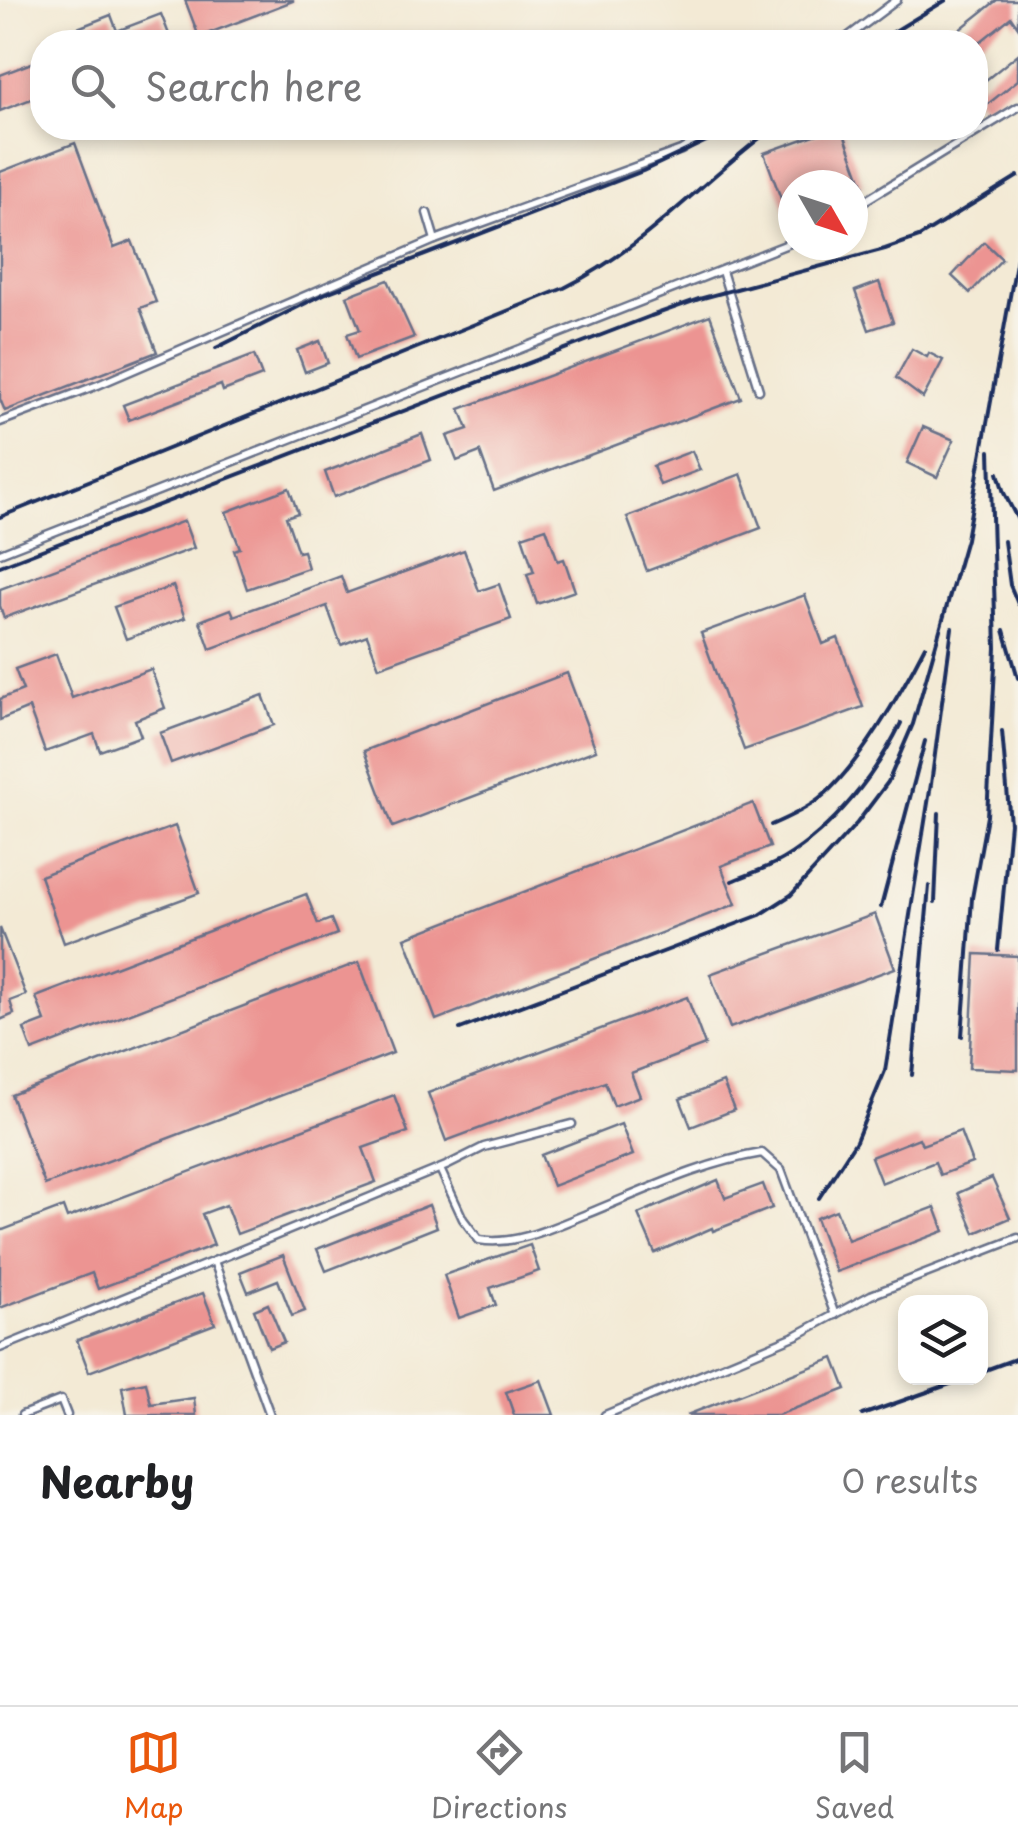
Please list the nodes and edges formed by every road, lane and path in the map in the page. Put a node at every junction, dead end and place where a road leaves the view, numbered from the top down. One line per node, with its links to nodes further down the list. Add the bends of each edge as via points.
1 (897, 0): 2 (lane)
2 (857, 30)
3 (1018, 107): 4 (lane)
4 (988, 125)
5 (697, 140): 9 (lane)
6 (964, 140): 7 (lane)
7 (868, 199)
8 (427, 213): 9 (lane)
9 (435, 240): 13 (lane)
10 (778, 248): 11 (lane)
11 (722, 271): 12 (lane); 14 (lane)
12 (760, 390)
13 (0, 422)
14 (0, 552)
15 (572, 1124): 16 (lane, via 484,1147)
16 (440, 1169): 18 (lane); 19 (lane, via 479,1240 494,1243 534,1234 727,1159 762,1153 781,1170)
17 (1018, 1238): 19 (lane)
18 (214, 1261): 20 (lane); 23 (lane)
19 (835, 1315): 24 (lane)
20 (0, 1348)
21 (22, 1415): 22 (lane, via 61,1400)
22 (66, 1415)
23 (270, 1415)
24 (605, 1415)

